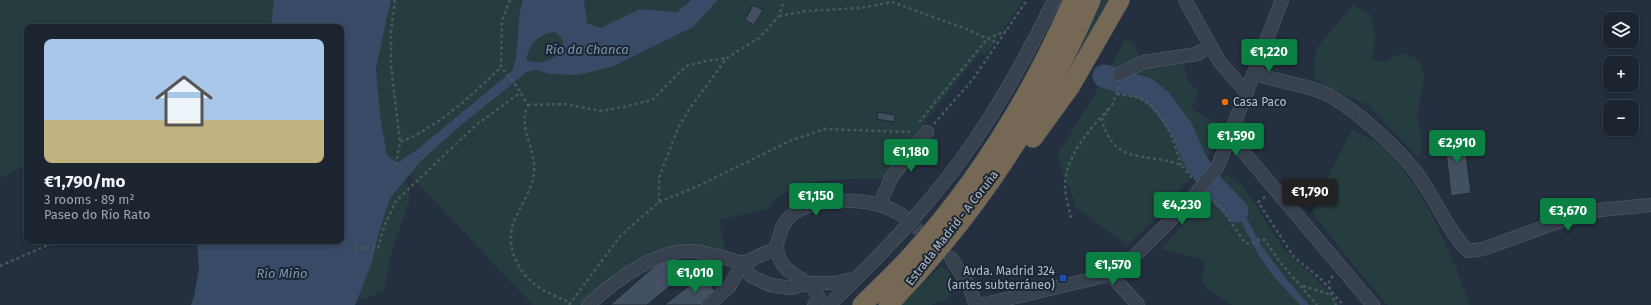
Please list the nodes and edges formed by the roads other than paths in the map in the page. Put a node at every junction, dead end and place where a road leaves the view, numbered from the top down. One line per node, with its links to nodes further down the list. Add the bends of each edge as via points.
1 (1054, 0): 21 (street, via 1033,43 976,140 921,209)
2 (1074, 0): 27 (highway, Estrada Madrid - A Coruña, via 1027,95 962,193 908,259)
3 (1091, 0): 19 (highway, Estrada Madrid - A Coruña, via 1072,44 1034,115 984,192)
4 (1120, 0): 19 (highway, via 1070,87 978,212)
5 (1184, 0): 7 (street)
6 (1282, 0): 8 (street)
7 (1210, 46): 9 (street, via 1197,54 1144,62); 10 (street, via 1219,61)
8 (1255, 73): 10 (street); 14 (street, via 1272,80 1320,91 1346,107 1393,145 1418,175 1457,239 1468,251 1483,249 1599,210)
9 (1119, 74)
10 (1247, 93): 12 (street)
11 (923, 127): 13 (street, via 891,178)
12 (1230, 136): 20 (street, bridge, via 1218,166 1190,201 1138,252); 32 (street)
13 (879, 205): 15 (street); 16 (street, via 857,201 826,202 806,206 792,214 781,226)
14 (1651, 205)
15 (902, 215)
16 (777, 248): 18 (street); 22 (street, via 782,265 790,273)
17 (951, 258): 29 (street, via 969,286)
18 (744, 263): 22 (street, via 751,276 770,285 791,288); 23 (street, via 692,251 662,256 614,282); 24 (street, via 729,287)
19 (920, 272): 28 (highway, Estrada Madrid - A Coruña)
20 (1110, 274): 30 (street); 31 (street)
21 (858, 277): 22 (street, via 836,283); 26 (street)
22 (810, 283): 25 (street, via 818,298)
23 (588, 305)
24 (708, 305)
25 (814, 305)
26 (829, 305)
27 (862, 305)
28 (888, 305)
29 (976, 305)
30 (981, 305)
31 (1138, 305)
32 (1374, 305)

